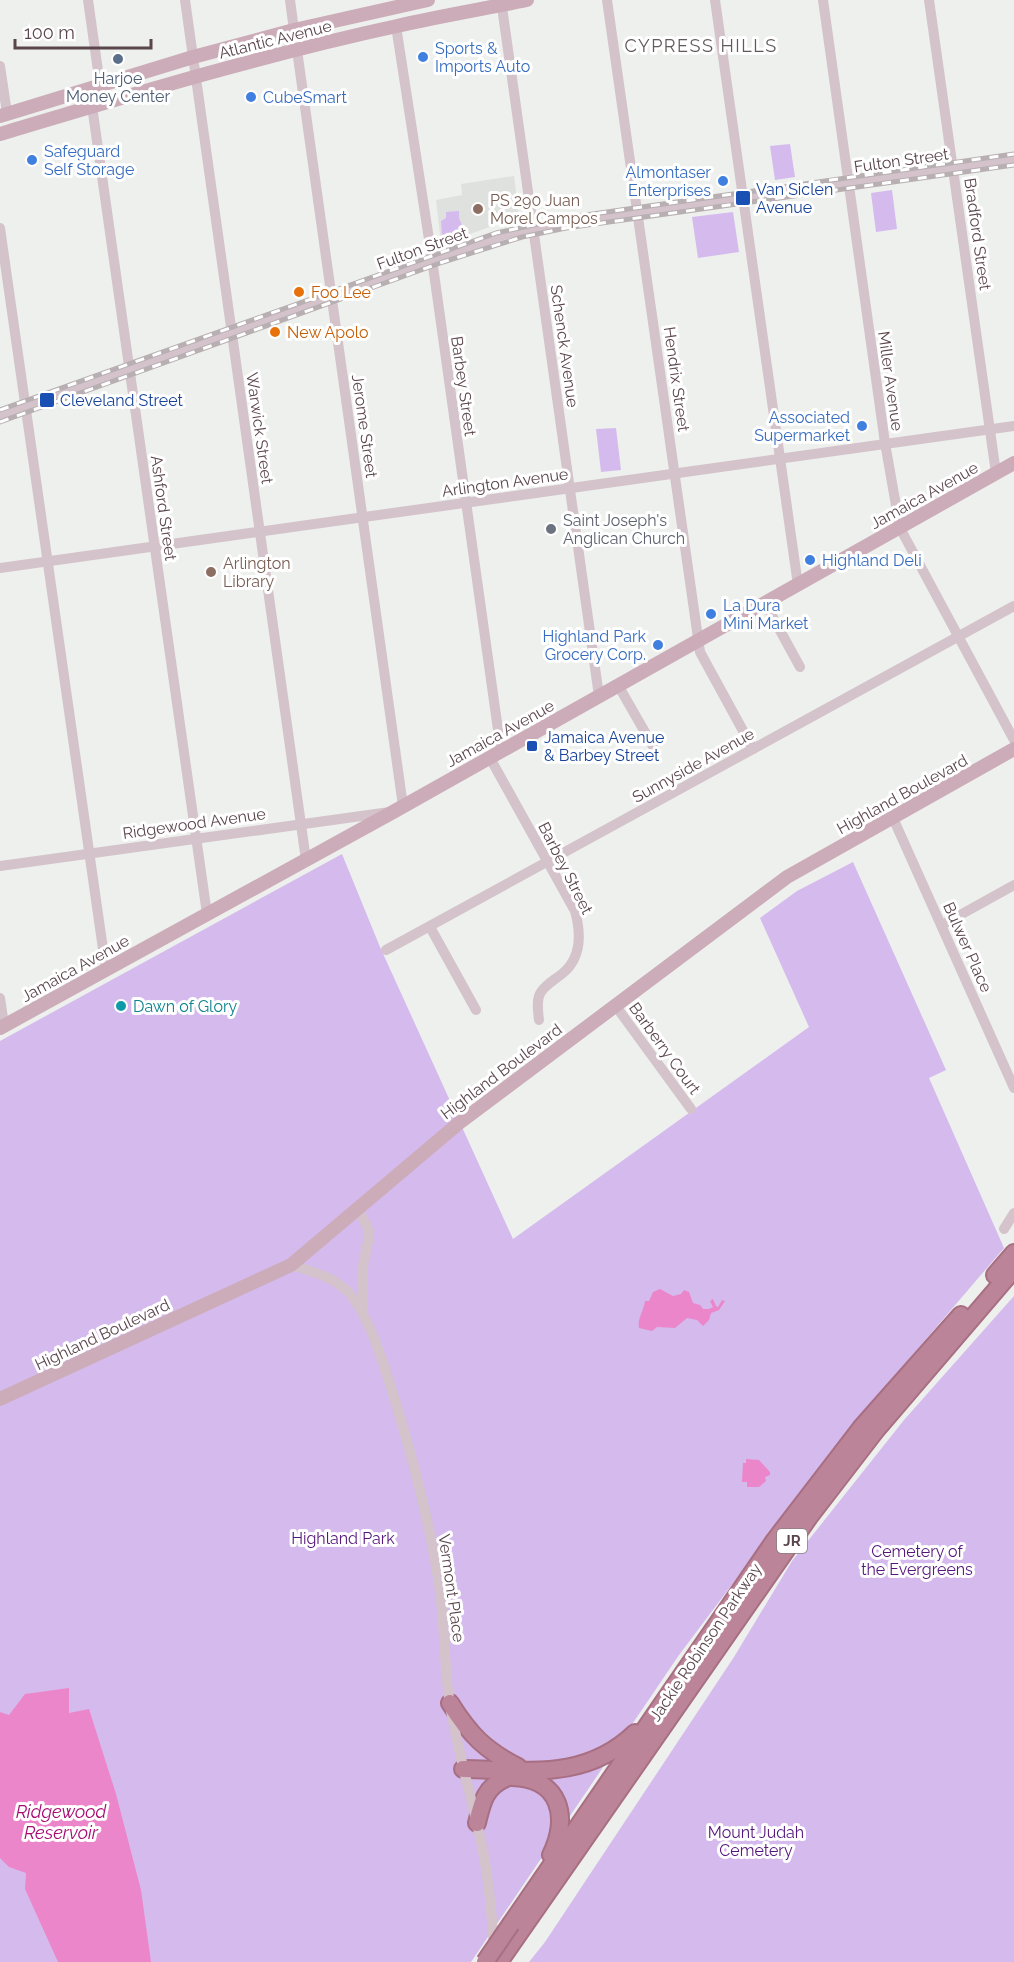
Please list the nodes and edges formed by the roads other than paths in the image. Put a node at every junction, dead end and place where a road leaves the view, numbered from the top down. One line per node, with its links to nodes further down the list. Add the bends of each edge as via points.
1 (88, 0): 18 (street)
2 (185, 0): 15 (street, Warwick Street)
3 (290, 0): 13 (street)
4 (428, 0): 11 (main road, Atlantic Avenue)
5 (527, 0): 10 (main road, Atlantic Avenue)
6 (608, 0): 26 (street, Hendrix Street)
7 (715, 0): 25 (street)
8 (823, 0): 24 (street, Miller Avenue)
9 (929, 0): 23 (street, Bradford Street)
10 (502, 2): 12 (main road, Atlantic Avenue); 27 (street, Schenck Avenue)
11 (395, 4): 13 (main road, Atlantic Avenue)
12 (396, 26): 14 (main road, Atlantic Avenue); 29 (street, Barbey Street)
13 (294, 30): 15 (main road, Atlantic Avenue)
14 (297, 50): 17 (main road, Atlantic Avenue); 30 (street, Jerome Street)
15 (193, 57): 17 (street, Warwick Street); 18 (main road, Atlantic Avenue)
16 (0, 66): 20 (street)
17 (195, 77): 19 (main road, Atlantic Avenue); 31 (street, Warwick Street)
18 (100, 85): 20 (main road, Atlantic Avenue)
19 (92, 106): 21 (main road, Atlantic Avenue); 32 (street, Ashford Street)
20 (3, 114)
21 (0, 134)
22 (1014, 159): 23 (street, Fulton Street)
23 (953, 167): 24 (street, Fulton Street); 36 (street, Bradford Street)
24 (848, 183): 25 (street, Fulton Street); 37 (street, Miller Avenue)
25 (742, 197): 26 (street, Fulton Street); 38 (street)
26 (638, 212): 27 (street, Fulton Street); 40 (street, Hendrix Street)
27 (534, 227): 29 (street, Fulton Street); 42 (street, Schenck Avenue)
28 (0, 228): 33 (street)
29 (432, 261): 30 (street, Fulton Street); 43 (street, Barbey Street)
30 (332, 296): 31 (street, Fulton Street); 44 (street, Jerome Street)
31 (231, 332): 32 (street, Fulton Street); 46 (street, Warwick Street)
32 (130, 368): 33 (street, Fulton Street); 47 (street, Ashford Street)
33 (26, 406): 34 (street, Fulton Street); 48 (street)
34 (0, 415)
35 (1014, 426): 36 (street, Arlington Avenue)
36 (990, 429): 37 (street, Arlington Avenue); 41 (street, Bradford Street)
37 (885, 443): 38 (street, Arlington Avenue); 45 (street, Miller Avenue)
38 (780, 458): 40 (street, Arlington Avenue); 50 (street)
39 (1014, 464): 41 (main road, Jamaica Avenue)
40 (675, 473): 42 (street, Arlington Avenue); 54 (street, Hendrix Street)
41 (996, 473): 45 (main road, Jamaica Avenue)
42 (570, 488): 43 (street, Arlington Avenue); 57 (street, Schenck Avenue)
43 (465, 502): 44 (street, Arlington Avenue); 62 (street, Barbey Street)
44 (362, 517): 46 (street, Arlington Avenue); 63 (street, Jerome Street)
45 (900, 528): 50 (main road, Jamaica Avenue); 53 (street, Miller Avenue)
46 (260, 531): 47 (street, Arlington Avenue); 65 (street, Warwick Street)
47 (154, 546): 48 (street, Arlington Avenue); 66 (street, Ashford Street)
48 (48, 561): 49 (street, Arlington Avenue); 67 (street)
49 (0, 568)
50 (798, 585): 51 (main road, Jamaica Avenue)
51 (765, 603): 54 (main road, Jamaica Avenue); 55 (street)
52 (1014, 606): 53 (street, Sunnyside Avenue)
53 (957, 638): 58 (street, Miller Avenue); 60 (street, Sunnyside Avenue)
54 (698, 640): 56 (main road, Jamaica Avenue); 60 (street, Hendrix Street, via 700,652)
55 (800, 667)
56 (618, 685): 57 (main road, Jamaica Avenue); 59 (street)
57 (599, 696): 62 (main road, Jamaica Avenue)
58 (1014, 740)
59 (654, 748)
60 (753, 749): 69 (street, Sunnyside Avenue)
61 (1014, 749): 64 (main road, Highland Boulevard)
62 (495, 754): 63 (main road, Jamaica Avenue); 69 (street, Barbey Street)
63 (398, 809): 65 (street, Ridgewood Avenue); 68 (main road, Jamaica Avenue)
64 (893, 818): 73 (street, Bulwer Place); 78 (main road, Highland Boulevard, via 787,877)
65 (301, 824): 66 (street, Ridgewood Avenue); 68 (street, Warwick Street)
66 (195, 838): 67 (street, Ridgewood Avenue); 72 (street, Ashford Street)
67 (89, 854): 70 (street, Ridgewood Avenue); 76 (street)
68 (306, 860): 72 (main road, Jamaica Avenue)
69 (547, 862): 74 (street, Sunnyside Avenue); 80 (street, Barbey Street, via 575,911 580,936 574,959 565,972 541,991)
70 (0, 866)
71 (1014, 885): 73 (street)
72 (207, 914): 76 (main road, Jamaica Avenue)
73 (942, 925): 82 (street, Bulwer Place)
74 (430, 927): 75 (street, Sunnyside Avenue); 79 (street)
75 (386, 950)
76 (106, 970): 81 (main road, Jamaica Avenue)
77 (0, 998): 81 (street)
78 (615, 1005): 83 (street, Barberry Court); 84 (main road, Highland Boulevard, via 459,1123)
79 (476, 1010)
80 (538, 1020)
81 (2, 1026)
82 (1014, 1088)
83 (691, 1109)
84 (357, 1210): 88 (main road, Highland Boulevard); 90 (street, via 368,1227 370,1239 363,1266)
85 (1014, 1213): 86 (street)
86 (1004, 1229)
87 (1014, 1253): 93 (highway, Jackie Robinson Parkway / JR, via 861,1428 775,1540)
88 (291, 1265): 90 (street, Vermont Place, via 343,1286); 91 (main road, Highland Boulevard)
89 (1014, 1269): 100 (highway, Jackie Robinson Parkway / JR, via 876,1430 809,1517)
90 (362, 1312): 92 (street, Vermont Place, via 411,1451 440,1593)
91 (0, 1399)
92 (450, 1703): 94 (highway, via 482,1746); 95 (street, Vermont Place)
93 (658, 1712): 94 (highway, via 622,1745 597,1759 562,1769); 98 (highway, Jackie Robinson Parkway / JR)
94 (522, 1769): 95 (highway)
95 (465, 1774): 96 (highway); 97 (street, Vermont Place)
96 (506, 1778): 97 (highway, via 492,1785 484,1795); 98 (highway, via 528,1779 545,1788 554,1797 561,1815 558,1839)
97 (477, 1823): 100 (street, Vermont Place)
98 (532, 1894): 99 (highway, Jackie Robinson Parkway / JR, bridge)
99 (485, 1962)
100 (497, 1962)

